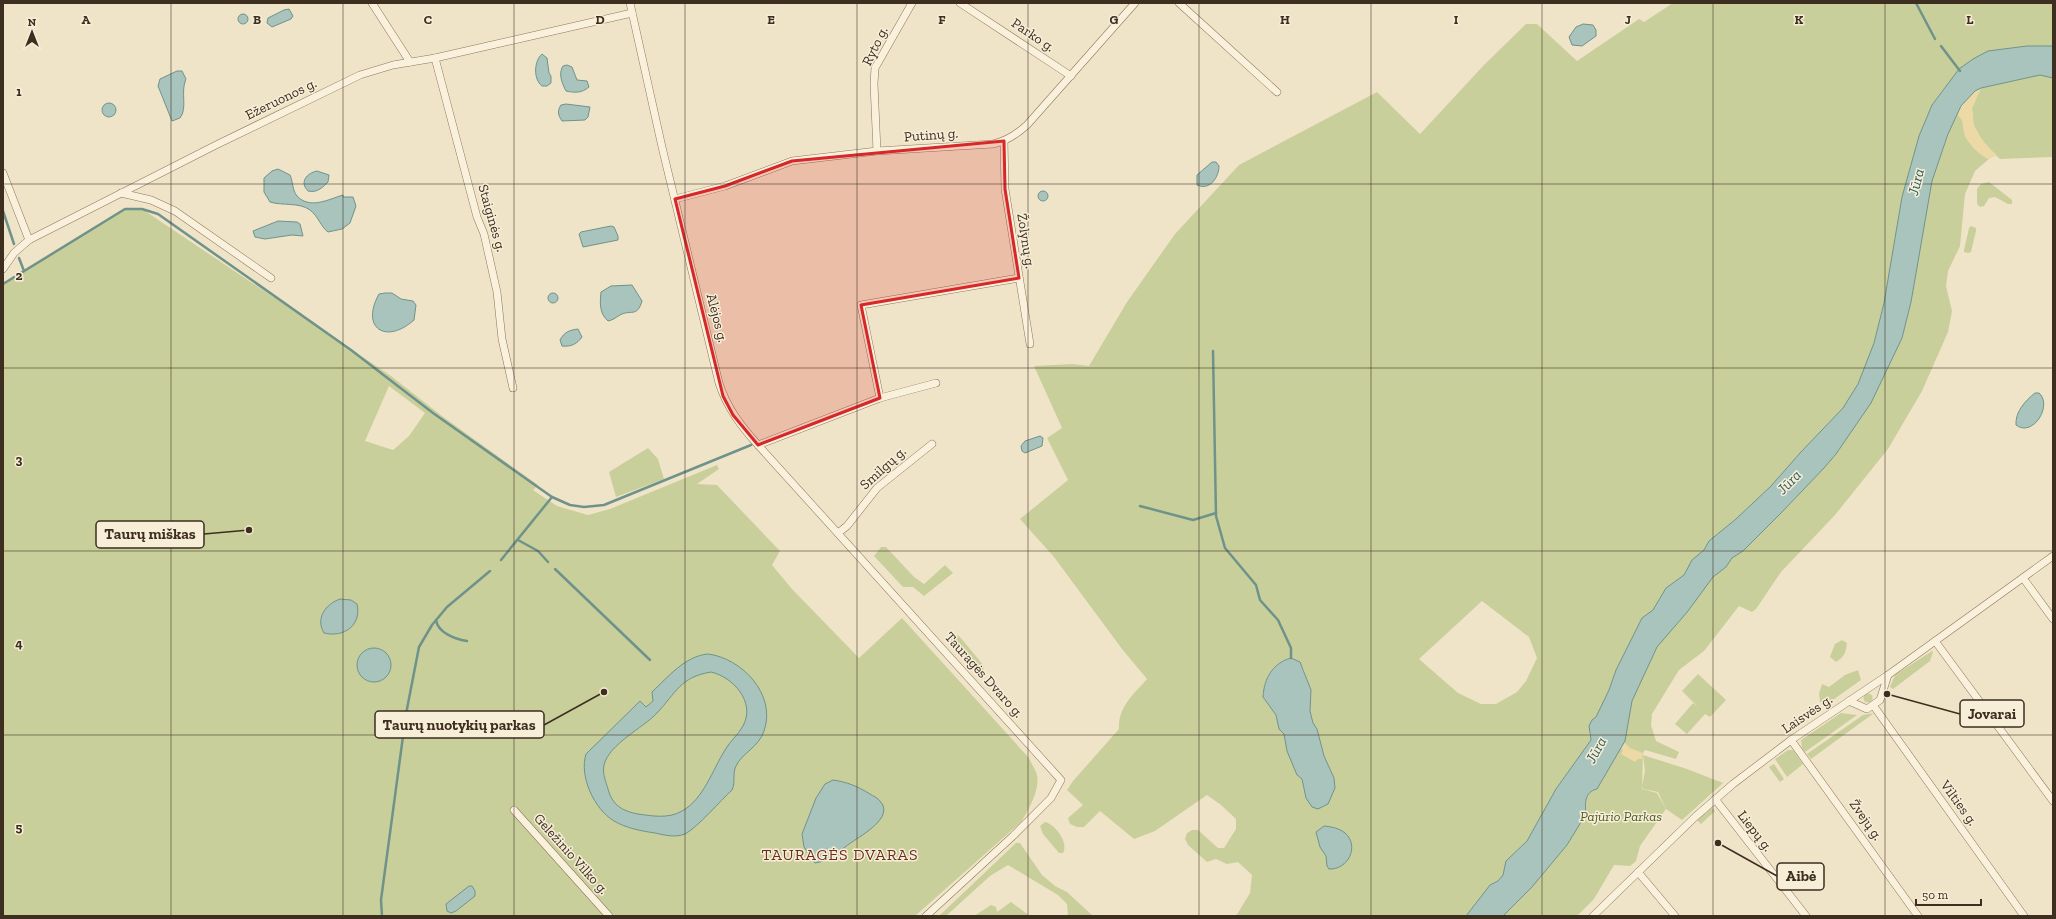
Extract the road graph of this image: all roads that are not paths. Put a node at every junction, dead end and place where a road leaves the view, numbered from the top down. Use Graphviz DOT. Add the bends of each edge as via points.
graph roads {
  1 [pos="372,3"];
  2 [pos="630,3"];
  3 [pos="912,3"];
  4 [pos="960,3"];
  5 [pos="1135,3"];
  6 [pos="1179,3"];
  7 [pos="632,13"];
  8 [pos="435,58"];
  9 [pos="410,62"];
  10 [pos="1071,76"];
  11 [pos="1277,92"];
  12 [pos="1004,141"];
  13 [pos="877,152"];
  14 [pos="3,172"];
  15 [pos="121,192"];
  16 [pos="675,199"];
  17 [pos="29,240"];
  18 [pos="3,269"];
  19 [pos="271,278"];
  20 [pos="1019,278"];
  21 [pos="1030,344"];
  22 [pos="936,383"];
  23 [pos="513,388"];
  24 [pos="880,398"];
  25 [pos="932,444"];
  26 [pos="758,445"];
  27 [pos="838,533"];
  28 [pos="2053,556"];
  29 [pos="2023,578"];
  30 [pos="2053,619"];
  31 [pos="1935,641"];
  32 [pos="1888,675"];
  33 [pos="1849,701"];
  34 [pos="1873,705"];
  35 [pos="1791,740"];
  36 [pos="1715,799"];
  37 [pos="2053,801"];
  38 [pos="514,810"];
  39 [pos="1638,872"];
  40 [pos="609,916"];
  41 [pos="926,916"];
  42 [pos="1593,916"];
  43 [pos="1675,916"];
  44 [pos="1806,916"];
  45 [pos="1918,916"];
  46 [pos="2024,916"];
  1 -- 9 [label="street"];
  2 -- 7 [label="street, Alėjos g."];
  3 -- 13 [label="street, Ryto g." via="875,68"];
  4 -- 10 [label="street, Parko g."];
  5 -- 10 [label="street, Putinų g."];
  6 -- 11 [label="street"];
  7 -- 8 [label="street, Ežeruonos g."];
  7 -- 16 [label="street, Alėjos g."];
  8 -- 9 [label="street, Ežeruonos g."];
  8 -- 23 [label="street, Staiginės g." via="477,217 484,234 497,292 502,339"];
  9 -- 15 [label="street, Ežeruonos g." via="360,75"];
  10 -- 12 [label="street, Putinų g." via="1027,125"];
  12 -- 13 [label="street, Putinų g." via="993,144"];
  12 -- 20 [label="street, Žolynų g." via="1005,189"];
  13 -- 16 [label="street, Putinų g." via="792,161 725,186"];
  14 -- 17 [label="street"];
  15 -- 17 [label="street, Ežeruonos g."];
  15 -- 19 [label="street" via="175,210"];
  16 -- 26 [label="street, Alėjos g." via="723,396 733,416"];
  17 -- 18 [label="street, Ežeruonos g." via="14,253"];
  20 -- 21 [label="street, Žolynų g."];
  20 -- 24 [label="street" via="861,305"];
  22 -- 24 [label="street"];
  24 -- 26 [label="street"];
  25 -- 27 [label="street, Smilgų g." via="877,488 847,526"];
  26 -- 27 [label="street, Tauragės Dvaro g."];
  27 -- 41 [label="street, Tauragės Dvaro g." via="1061,780 1046,804"];
  28 -- 29 [label="street, Laisvės g."];
  29 -- 30 [label="street"];
  29 -- 31 [label="street, Laisvės g."];
  31 -- 32 [label="street, Laisvės g."];
  31 -- 37 [label="street"];
  32 -- 33 [label="street, Laisvės g."];
  32 -- 34 [label="street" via="1880,700"];
  33 -- 34 [label="street" via="1867,709"];
  33 -- 35 [label="street, Laisvės g."];
  34 -- 46 [label="street, Vilties g."];
  35 -- 36 [label="street, Laisvės g."];
  35 -- 45 [label="street, Žvejų g."];
  36 -- 39 [label="street, Laisvės g."];
  36 -- 44 [label="street, Liepų g."];
  38 -- 40 [label="street, Geležinio Vilko g."];
  39 -- 42 [label="street, Laisvės g."];
  39 -- 43 [label="street"];
}
